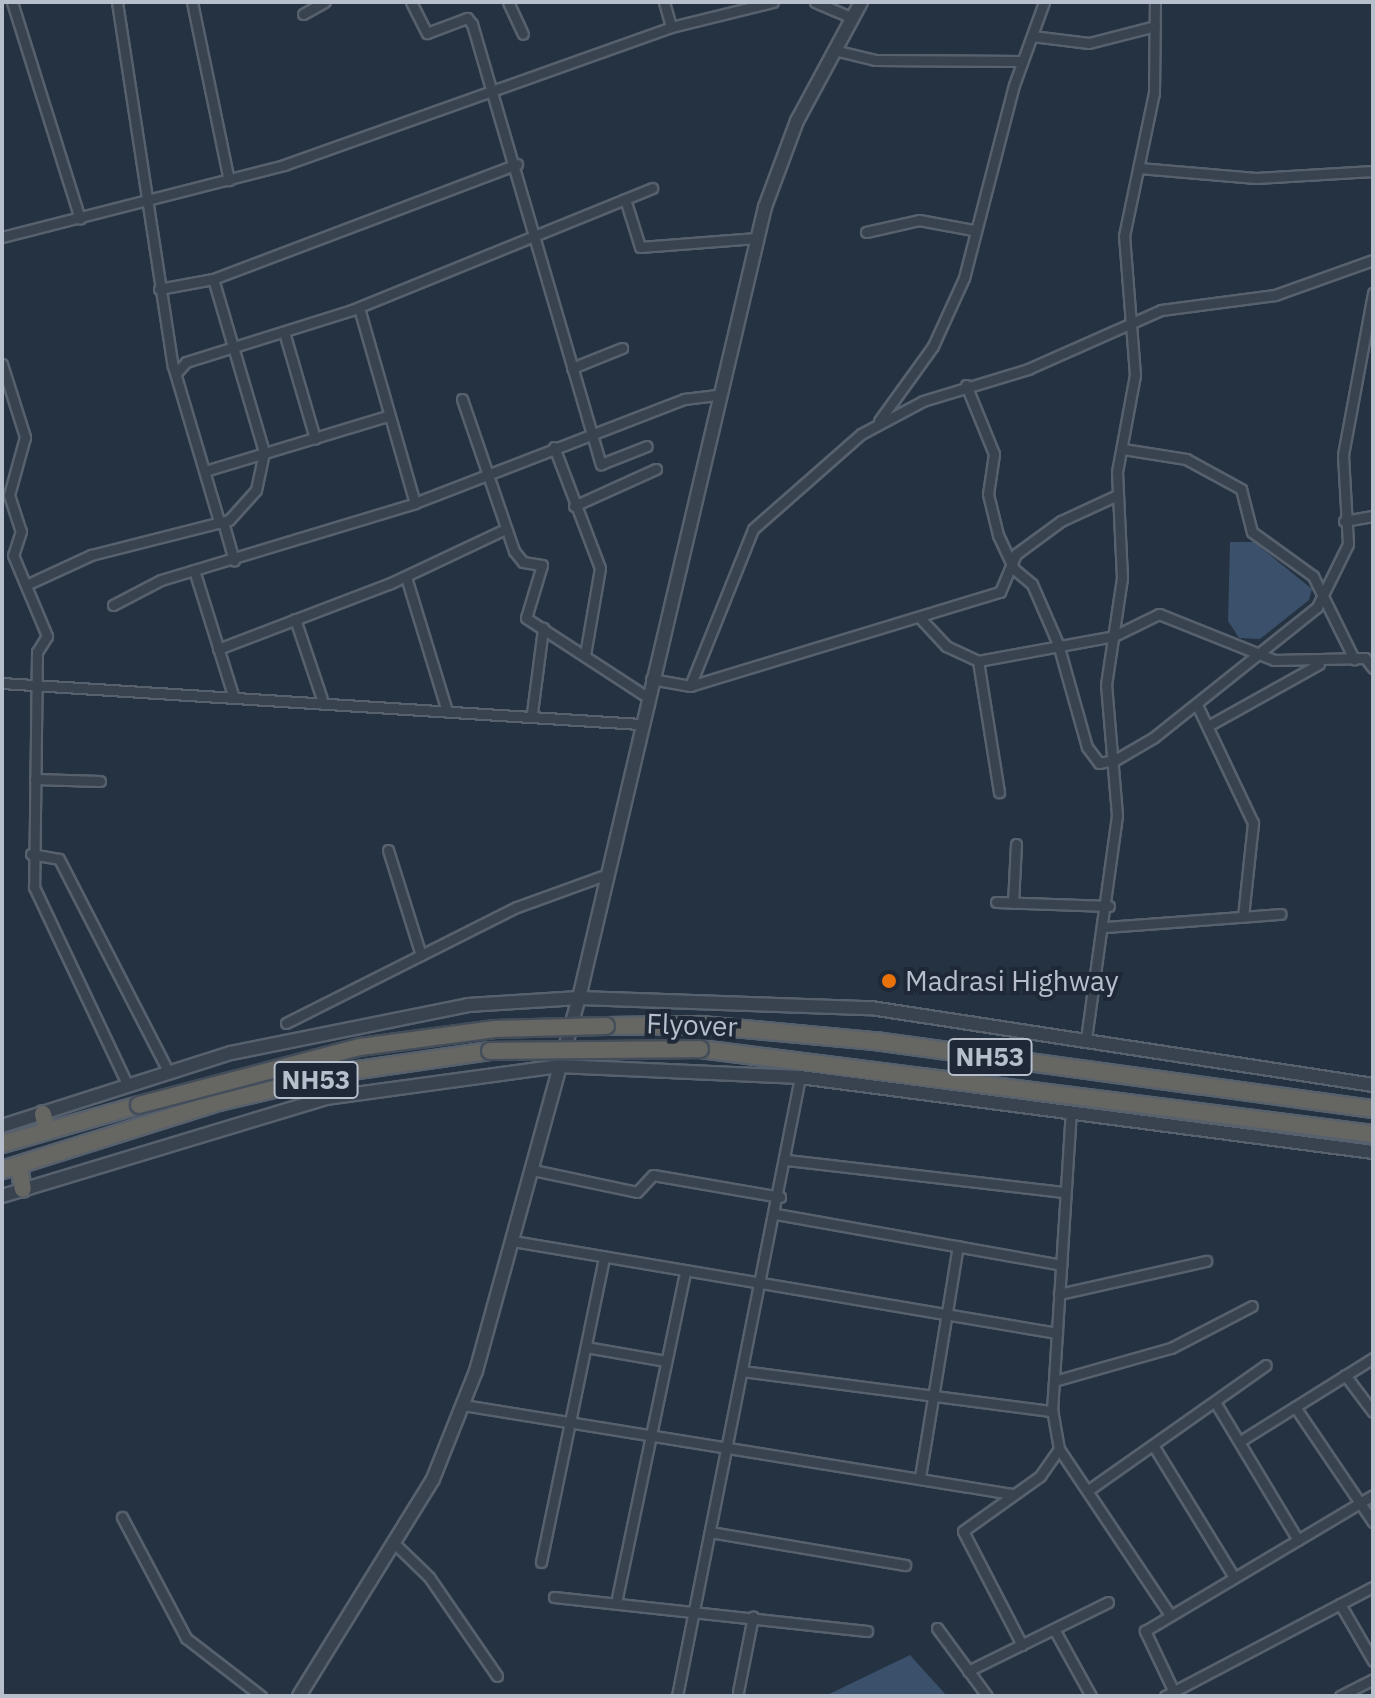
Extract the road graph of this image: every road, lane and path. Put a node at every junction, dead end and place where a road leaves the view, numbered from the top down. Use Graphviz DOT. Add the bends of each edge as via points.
graph roads {
  1 [pos="10,2"];
  2 [pos="117,2"];
  3 [pos="192,2"];
  4 [pos="325,2"];
  5 [pos="411,2"];
  6 [pos="508,2"];
  7 [pos="664,2"];
  8 [pos="773,2"];
  9 [pos="815,2"];
  10 [pos="861,2"];
  11 [pos="1044,2"];
  12 [pos="1155,2"];
  13 [pos="2,4"];
  14 [pos="303,14"];
  15 [pos="851,17"];
  16 [pos="1155,26"];
  17 [pos="671,27"];
  18 [pos="523,34"];
  19 [pos="1032,36"];
  20 [pos="834,50"];
  21 [pos="1022,61"];
  22 [pos="494,89"];
  23 [pos="517,164"];
  24 [pos="1139,168"];
  25 [pos="1373,171"];
  26 [pos="229,180"];
  27 [pos="652,188"];
  28 [pos="151,199"];
  29 [pos="625,199"];
  30 [pos="80,219"];
  31 [pos="973,230"];
  32 [pos="866,232"];
  33 [pos="536,236"];
  34 [pos="2,237"];
  35 [pos="757,238"];
  36 [pos="1373,260"];
  37 [pos="213,279"];
  38 [pos="159,289"];
  39 [pos="1373,293"];
  40 [pos="359,308"];
  41 [pos="1132,325"];
  42 [pos="284,332"];
  43 [pos="622,348"];
  44 [pos="232,349"];
  45 [pos="2,364"];
  46 [pos="572,368"];
  47 [pos="178,371"];
  48 [pos="966,385"];
  49 [pos="719,395"];
  50 [pos="462,399"];
  51 [pos="387,416"];
  52 [pos="874,426"];
  53 [pos="593,433"];
  54 [pos="315,439"];
  55 [pos="647,446"];
  56 [pos="554,447"];
  57 [pos="1123,449"];
  58 [pos="264,452"];
  59 [pos="491,468"];
  60 [pos="656,469"];
  61 [pos="205,471"];
  62 [pos="1115,496"];
  63 [pos="415,503"];
  64 [pos="574,506"];
  65 [pos="1373,516"];
  66 [pos="1344,521"];
  67 [pos="221,522"];
  68 [pos="505,529"];
  69 [pos="234,560"];
  70 [pos="1014,569"];
  71 [pos="194,570"];
  72 [pos="406,577"];
  73 [pos="26,585"];
  74 [pos="1323,593"];
  75 [pos="113,605"];
  76 [pos="295,619"];
  77 [pos="921,619"];
  78 [pos="543,628"];
  79 [pos="1114,636"];
  80 [pos="1058,644"];
  81 [pos="218,649"];
  82 [pos="1264,652"];
  83 [pos="585,655"];
  84 [pos="1354,659"];
  85 [pos="978,661"];
  86 [pos="1319,664"];
  87 [pos="1373,668"];
  88 [pos="651,679"];
  89 [pos="2,683"];
  90 [pos="39,683"];
  91 [pos="690,686"];
  92 [pos="233,695"];
  93 [pos="647,697"];
  94 [pos="322,699"];
  95 [pos="1197,705"];
  96 [pos="446,708"];
  97 [pos="532,713"];
  98 [pos="640,724"];
  99 [pos="1208,726"];
  100 [pos="1115,760"];
  101 [pos="35,779"];
  102 [pos="100,781"];
  103 [pos="999,792"];
  104 [pos="1016,844"];
  105 [pos="388,850"];
  106 [pos="31,854"];
  107 [pos="602,876"];
  108 [pos="996,902"];
  109 [pos="1013,903"];
  110 [pos="1109,906"];
  111 [pos="1281,914"];
  112 [pos="1243,916"];
  113 [pos="1107,927"];
  114 [pos="421,955"];
  115 [pos="579,998"];
  116 [pos="286,1023"];
  117 [pos="1086,1039"];
  118 [pos="559,1066"];
  119 [pos="167,1069"];
  120 [pos="800,1077"];
  121 [pos="127,1084"];
  122 [pos="1373,1085"];
  123 [pos="1373,1109"];
  124 [pos="1071,1113"];
  125 [pos="45,1122"];
  126 [pos="2,1126"];
  127 [pos="1373,1134"];
  128 [pos="2,1144"];
  129 [pos="1373,1152"];
  130 [pos="787,1160"];
  131 [pos="19,1165"];
  132 [pos="2,1170"];
  133 [pos="533,1170"];
  134 [pos="23,1189"];
  135 [pos="1065,1192"];
  136 [pos="2,1196"];
  137 [pos="780,1197"];
  138 [pos="776,1214"];
  139 [pos="513,1241"];
  140 [pos="958,1246"];
  141 [pos="604,1258"];
  142 [pos="1206,1261"];
  143 [pos="1061,1265"];
  144 [pos="685,1272"];
  145 [pos="760,1287"];
  146 [pos="1059,1294"];
  147 [pos="1252,1306"];
  148 [pos="947,1313"];
  149 [pos="1057,1333"];
  150 [pos="586,1347"];
  151 [pos="1373,1358"];
  152 [pos="666,1361"];
  153 [pos="1266,1365"];
  154 [pos="742,1371"];
  155 [pos="1345,1375"];
  156 [pos="1054,1381"];
  157 [pos="933,1395"];
  158 [pos="1215,1402"];
  159 [pos="463,1405"];
  160 [pos="1295,1407"];
  161 [pos="1052,1411"];
  162 [pos="1373,1412"];
  163 [pos="571,1424"];
  164 [pos="651,1437"];
  165 [pos="1242,1440"];
  166 [pos="1153,1445"];
  167 [pos="1059,1449"];
  168 [pos="726,1450"];
  169 [pos="920,1477"];
  170 [pos="1090,1489"];
  171 [pos="1012,1494"];
  172 [pos="1373,1495"];
  173 [pos="1361,1503"];
  174 [pos="122,1517"];
  175 [pos="1373,1522"];
  176 [pos="710,1532"];
  177 [pos="1298,1540"];
  178 [pos="396,1545"];
  179 [pos="541,1562"];
  180 [pos="905,1565"];
  181 [pos="1234,1577"];
  182 [pos="1373,1587"];
  183 [pos="554,1597"];
  184 [pos="617,1598"];
  185 [pos="1108,1602"];
  186 [pos="1340,1604"];
  187 [pos="695,1608"];
  188 [pos="1170,1615"];
  189 [pos="753,1616"];
  190 [pos="937,1628"];
  191 [pos="1054,1629"];
  192 [pos="867,1631"];
  193 [pos="1022,1645"];
  194 [pos="1373,1661"];
  195 [pos="968,1671"];
  196 [pos="497,1676"];
  197 [pos="1373,1679"];
  198 [pos="738,1692"];
  199 [pos="1169,1694"];
  200 [pos="261,1696"];
  201 [pos="299,1696"];
  202 [pos="677,1696"];
  203 [pos="987,1696"];
  204 [pos="1091,1696"];
  205 [pos="1340,1696"];
  1 -- 13 [label="street"];
  1 -- 30 [label="street"];
  2 -- 28 [label="street"];
  3 -- 26 [label="street"];
  4 -- 14 [label="street"];
  5 -- 22 [label="street" via="427,33 467,18"];
  6 -- 18 [label="street"];
  7 -- 17 [label="street"];
  8 -- 17 [label="street"];
  9 -- 15 [label="street"];
  10 -- 15 [label="street"];
  11 -- 19 [label="street"];
  12 -- 16 [label="street"];
  15 -- 20 [label="street"];
  16 -- 19 [label="street" via="1089,43"];
  16 -- 24 [label="street" via="1154,93"];
  17 -- 22 [label="street"];
  19 -- 21 [label="street"];
  20 -- 21 [label="street" via="875,60"];
  20 -- 35 [label="street" via="797,121"];
  21 -- 31 [label="street"];
  22 -- 23 [label="street"];
  22 -- 26 [label="street"];
  23 -- 33 [label="street"];
  23 -- 37 [label="street"];
  24 -- 25 [label="street" via="1256,178"];
  24 -- 41 [label="street" via="1124,236"];
  26 -- 28 [label="street"];
  27 -- 29 [label="street"];
  28 -- 30 [label="street"];
  28 -- 38 [label="street"];
  29 -- 33 [label="street"];
  29 -- 35 [label="street" via="640,247"];
  30 -- 34 [label="street"];
  31 -- 32 [label="street" via="919,220"];
  31 -- 52 [label="street" via="964,278 933,346"];
  33 -- 40 [label="street"];
  33 -- 46 [label="street"];
  35 -- 49 [label="street"];
  36 -- 41 [label="street" via="1292,291 1196,300"];
  37 -- 38 [label="street"];
  37 -- 44 [label="street"];
  38 -- 47 [label="street"];
  39 -- 66 [label="street" via="1343,455"];
  40 -- 42 [label="street"];
  40 -- 51 [label="street"];
  41 -- 48 [label="street" via="1104,330 1028,369"];
  41 -- 57 [label="street" via="1135,375"];
  42 -- 44 [label="street"];
  42 -- 54 [label="street"];
  43 -- 46 [label="street"];
  44 -- 47 [label="street" via="186,362"];
  44 -- 58 [label="street"];
  45 -- 73 [label="street" via="25,437 9,495 21,531 13,555"];
  46 -- 53 [label="street"];
  47 -- 61 [label="street" via="187,426"];
  48 -- 52 [label="street"];
  48 -- 70 [label="street" via="994,454 990,509"];
  49 -- 53 [label="street" via="684,399"];
  49 -- 88 [label="street"];
  50 -- 59 [label="street"];
  51 -- 54 [label="street"];
  51 -- 63 [label="street"];
  52 -- 91 [label="street" via="753,529"];
  53 -- 55 [label="street" via="601,464"];
  53 -- 56 [label="street"];
  54 -- 58 [label="street"];
  56 -- 59 [label="street"];
  56 -- 64 [label="street"];
  57 -- 62 [label="street"];
  57 -- 74 [label="street" via="1186,459 1241,489 1252,532 1304,566"];
  58 -- 61 [label="street"];
  58 -- 67 [label="street" via="256,490"];
  59 -- 63 [label="street"];
  59 -- 68 [label="street"];
  60 -- 64 [label="street"];
  61 -- 67 [label="street"];
  62 -- 70 [label="street" via="1046,530 1016,554"];
  62 -- 79 [label="street" via="1122,561"];
  63 -- 69 [label="street"];
  64 -- 83 [label="street" via="601,579"];
  65 -- 66 [label="street"];
  66 -- 74 [label="street" via="1348,544"];
  67 -- 69 [label="street"];
  67 -- 73 [label="street" via="91,555"];
  68 -- 72 [label="street"];
  68 -- 78 [label="street" via="523,562 542,565 526,618"];
  69 -- 71 [label="street"];
  70 -- 77 [label="street" via="1000,592"];
  70 -- 80 [label="street" via="1032,584"];
  71 -- 75 [label="street"];
  71 -- 81 [label="street"];
  72 -- 76 [label="street"];
  72 -- 96 [label="street"];
  73 -- 90 [label="street" via="47,636 37,652"];
  74 -- 82 [label="street"];
  74 -- 84 [label="street"];
  76 -- 81 [label="street"];
  76 -- 94 [label="street"];
  77 -- 85 [label="street" via="946,646"];
  77 -- 91 [label="street"];
  78 -- 83 [label="street"];
  78 -- 97 [label="street"];
  79 -- 80 [label="street"];
  79 -- 82 [label="street" via="1150,615 1170,615"];
  79 -- 100 [label="street" via="1106,685"];
  80 -- 85 [label="street"];
  80 -- 100 [label="street" via="1087,747 1099,763"];
  81 -- 92 [label="street"];
  82 -- 86 [label="street" via="1285,663"];
  82 -- 95 [label="street"];
  83 -- 93 [label="street"];
  84 -- 86 [label="street"];
  84 -- 87 [label="street" via="1365,658"];
  85 -- 103 [label="street"];
  86 -- 99 [label="street"];
  88 -- 91 [label="street"];
  88 -- 93 [label="street"];
  89 -- 90 [label="street"];
  90 -- 92 [label="street"];
  90 -- 101 [label="street"];
  92 -- 94 [label="street"];
  93 -- 98 [label="street"];
  94 -- 96 [label="street"];
  95 -- 99 [label="street"];
  95 -- 100 [label="street"];
  96 -- 97 [label="street"];
  97 -- 98 [label="street"];
  98 -- 107 [label="street"];
  99 -- 112 [label="street" via="1253,823"];
  100 -- 110 [label="street"];
  101 -- 102 [label="street"];
  101 -- 106 [label="street"];
  104 -- 109 [label="street"];
  105 -- 114 [label="street"];
  106 -- 119 [label="street" via="59,859"];
  106 -- 121 [label="street" via="40,905"];
  107 -- 114 [label="street" via="517,907"];
  107 -- 115 [label="street"];
  108 -- 109 [label="street"];
  109 -- 110 [label="street"];
  110 -- 113 [label="street"];
  111 -- 112 [label="street"];
  112 -- 113 [label="street"];
  113 -- 117 [label="street"];
  114 -- 116 [label="street"];
  115 -- 117 [label="street" via="871,1008"];
  115 -- 118 [label="street"];
  115 -- 119 [label="street" via="468,1005"];
  117 -- 122 [label="street"];
  118 -- 120 [label="street"];
  118 -- 133 [label="street"];
  118 -- 134 [label="street" via="326,1098"];
  119 -- 121 [label="street"];
  120 -- 124 [label="street"];
  120 -- 130 [label="street"];
  121 -- 125 [label="street"];
  123 -- 125 [label="highway, Flyover / NH53, bridge" via="701,1025 452,1034 333,1053 139,1105"];
  124 -- 129 [label="street"];
  124 -- 135 [label="street"];
  125 -- 126 [label="street"];
  125 -- 128 [label="highway, NH53"];
  127 -- 131 [label="highway, Flyover / NH53, bridge" via="700,1049 490,1051 351,1071"];
  130 -- 135 [label="street"];
  130 -- 137 [label="street"];
  131 -- 132 [label="highway, NH53"];
  131 -- 134 [label="highway"];
  133 -- 137 [label="street" via="637,1192 653,1175"];
  133 -- 139 [label="street"];
  134 -- 136 [label="street"];
  135 -- 143 [label="street"];
  137 -- 138 [label="street"];
  138 -- 140 [label="street"];
  138 -- 145 [label="street"];
  139 -- 141 [label="street"];
  139 -- 159 [label="street"];
  140 -- 143 [label="street"];
  140 -- 148 [label="street"];
  141 -- 144 [label="street"];
  141 -- 150 [label="street"];
  142 -- 146 [label="street"];
  143 -- 146 [label="street"];
  144 -- 145 [label="street"];
  144 -- 152 [label="street"];
  145 -- 148 [label="street"];
  145 -- 154 [label="street"];
  146 -- 149 [label="street"];
  147 -- 156 [label="street" via="1171,1348"];
  148 -- 149 [label="street"];
  148 -- 157 [label="street"];
  149 -- 156 [label="street"];
  150 -- 152 [label="street"];
  150 -- 163 [label="street"];
  151 -- 155 [label="street"];
  152 -- 164 [label="street"];
  153 -- 158 [label="street"];
  154 -- 157 [label="street"];
  154 -- 168 [label="street"];
  155 -- 160 [label="street"];
  155 -- 162 [label="street"];
  156 -- 161 [label="street"];
  157 -- 161 [label="street"];
  157 -- 169 [label="street"];
  158 -- 165 [label="street"];
  158 -- 166 [label="street"];
  159 -- 163 [label="street"];
  159 -- 178 [label="street"];
  160 -- 165 [label="street"];
  160 -- 173 [label="street"];
  161 -- 167 [label="street"];
  163 -- 164 [label="street"];
  163 -- 179 [label="street"];
  164 -- 168 [label="street"];
  164 -- 184 [label="street"];
  165 -- 177 [label="street"];
  166 -- 170 [label="street"];
  166 -- 181 [label="street"];
  167 -- 170 [label="street"];
  167 -- 171 [label="street" via="1040,1476"];
  168 -- 169 [label="street"];
  168 -- 176 [label="street"];
  169 -- 171 [label="street"];
  170 -- 188 [label="street"];
  171 -- 193 [label="street" via="963,1531"];
  172 -- 173 [label="street"];
  173 -- 175 [label="street"];
  173 -- 177 [label="street"];
  174 -- 200 [label="street" via="186,1638"];
  176 -- 180 [label="street"];
  176 -- 187 [label="street"];
  177 -- 181 [label="street"];
  178 -- 196 [label="street" via="429,1577"];
  178 -- 201 [label="street"];
  181 -- 188 [label="street"];
  182 -- 186 [label="street"];
  183 -- 184 [label="street"];
  184 -- 187 [label="street"];
  185 -- 191 [label="street"];
  186 -- 194 [label="street"];
  186 -- 199 [label="street"];
  187 -- 189 [label="street"];
  187 -- 202 [label="street"];
  188 -- 199 [label="street" via="1145,1631"];
  189 -- 192 [label="street"];
  189 -- 198 [label="street"];
  190 -- 195 [label="street"];
  191 -- 193 [label="street"];
  191 -- 204 [label="street"];
  193 -- 195 [label="street"];
  195 -- 203 [label="street"];
  197 -- 205 [label="street"];
}
